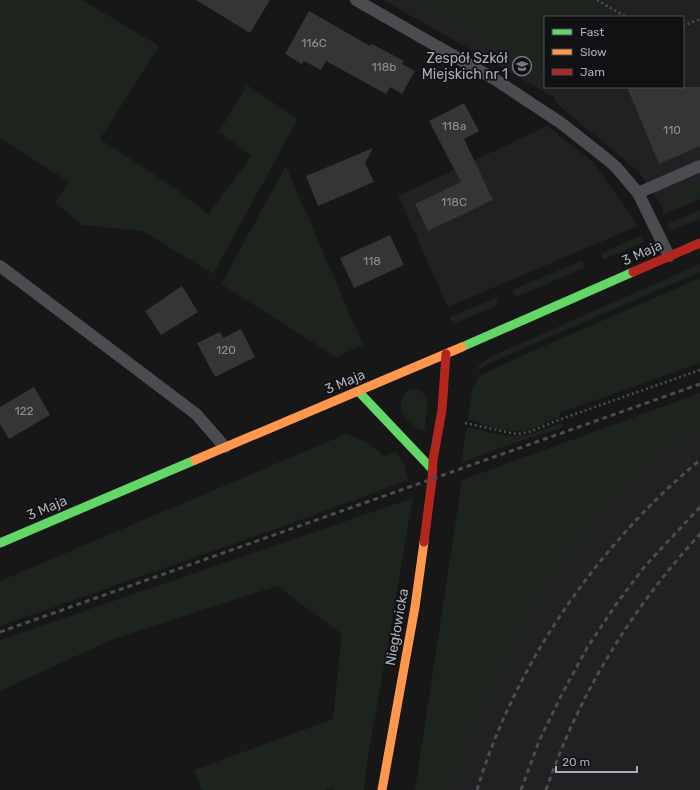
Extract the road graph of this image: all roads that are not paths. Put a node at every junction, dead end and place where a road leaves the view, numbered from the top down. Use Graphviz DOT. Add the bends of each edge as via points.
graph roads {
  1 [pos="356,0"];
  2 [pos="700,166"];
  3 [pos="638,192"];
  4 [pos="700,243"];
  5 [pos="669,256"];
  6 [pos="0,266"];
  7 [pos="446,354"];
  8 [pos="358,392"];
  9 [pos="225,447"];
  10 [pos="431,468"];
  11 [pos="0,543"];
  12 [pos="382,790"];
  1 -- 3 [label="lane" via="453,54 528,100 608,160"];
  2 -- 3 [label="lane"];
  3 -- 5 [label="lane"];
  4 -- 5 [label="main road, 3 Maja"];
  5 -- 7 [label="main road, 3 Maja"];
  6 -- 9 [label="lane" via="196,414"];
  7 -- 8 [label="main road, 3 Maja"];
  7 -- 10 [label="main road, Niegłowicka" via="440,429"];
  8 -- 9 [label="main road, 3 Maja"];
  8 -- 10 [label="main road"];
  9 -- 11 [label="main road, 3 Maja"];
  10 -- 12 [label="main road, Niegłowicka" via="432,480 415,607"];
}
